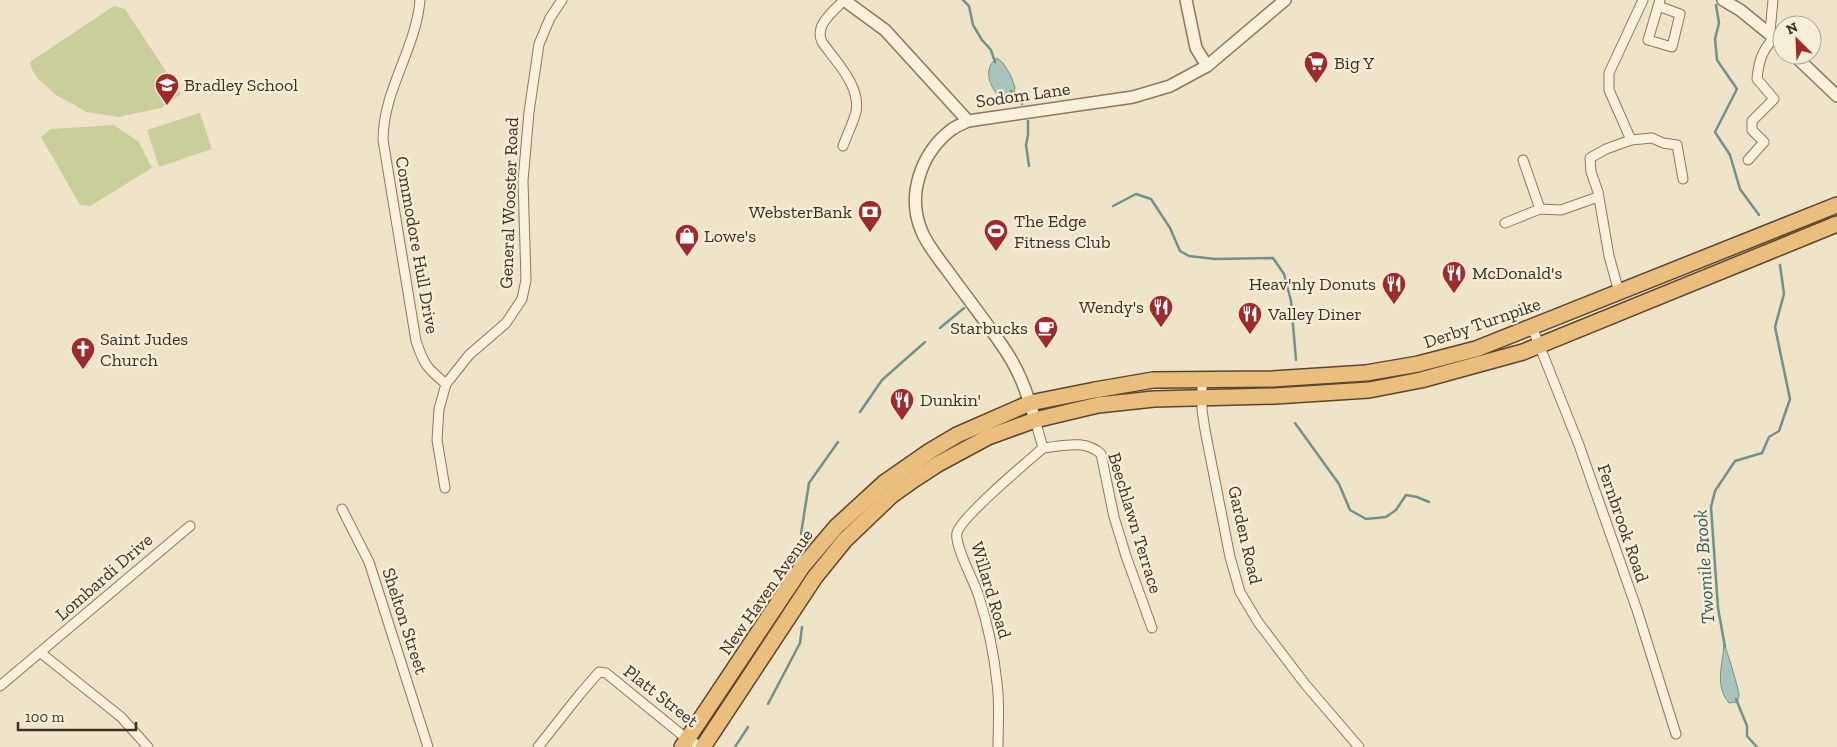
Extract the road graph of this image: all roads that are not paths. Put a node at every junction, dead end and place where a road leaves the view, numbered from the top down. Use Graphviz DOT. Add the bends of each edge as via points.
graph roads {
  1 [pos="420,0"];
  2 [pos="562,0"];
  3 [pos="844,0"];
  4 [pos="1186,0"];
  5 [pos="1286,0"];
  6 [pos="1644,0"];
  7 [pos="1723,0"];
  8 [pos="1773,0"];
  9 [pos="1659,3"];
  10 [pos="1774,15"];
  11 [pos="1772,36"];
  12 [pos="1772,41"];
  13 [pos="1804,65"];
  14 [pos="1207,66"];
  15 [pos="1837,96"];
  16 [pos="968,121"];
  17 [pos="1630,140"];
  18 [pos="843,146"];
  19 [pos="1523,160"];
  20 [pos="1748,160"];
  21 [pos="1683,179"];
  22 [pos="1598,196"];
  23 [pos="1837,205"];
  24 [pos="1540,209"];
  25 [pos="1505,223"];
  26 [pos="1837,224"];
  27 [pos="1619,292"];
  28 [pos="1532,327"];
  29 [pos="1510,335"];
  30 [pos="1539,346"];
  31 [pos="1517,354"];
  32 [pos="1196,380"];
  33 [pos="446,384"];
  34 [pos="1196,399"];
  35 [pos="1030,403"];
  36 [pos="1035,420"];
  37 [pos="1043,448"];
  38 [pos="445,488"];
  39 [pos="342,509"];
  40 [pos="190,526"];
  41 [pos="1152,628"];
  42 [pos="41,653"];
  43 [pos="0,686"];
  44 [pos="1676,734"];
  45 [pos="685,743"];
  46 [pos="148,747"];
  47 [pos="428,747"];
  48 [pos="538,747"];
  49 [pos="703,747"];
  50 [pos="998,747"];
  51 [pos="1359,747"];
  1 -- 33 [label="street, Commodore Hull Drive" via="417,24 388,104 384,140 416,341 423,361"];
  2 -- 33 [label="street, General Wooster Road" via="539,44 530,102 523,181 526,280 522,299 506,323 469,355"];
  3 -- 16 [label="street" via="885,30"];
  3 -- 18 [label="street" via="822,24 819,34 852,85 856,97 855,114"];
  4 -- 14 [label="street" via="1196,48"];
  5 -- 14 [label="street, Sodom Lane"];
  6 -- 17 [label="street" via="1609,73 1609,90"];
  7 -- 11 [label="street"];
  8 -- 10 [label="street"];
  9 -- 9 [label="street" via="1648,40 1672,47 1680,14"];
  12 -- 20 [label="street" via="1762,52 1757,78 1774,99 1752,121 1752,130 1764,142"];
  13 -- 15 [label="street"];
  14 -- 16 [label="street, Sodom Lane" via="1170,86 1133,97"];
  16 -- 35 [label="street, Sodom Lane" via="951,130 924,164 918,178 917,216 930,247 1019,372"];
  17 -- 21 [label="street" via="1652,138 1677,145"];
  17 -- 22 [label="street" via="1590,158 1590,172"];
  19 -- 24 [label="street"];
  22 -- 24 [label="street" via="1561,210"];
  22 -- 27 [label="street"];
  23 -- 27 [label="highway, Derby Turnpike"];
  24 -- 25 [label="street"];
  26 -- 30 [label="highway, Derby Turnpike"];
  27 -- 28 [label="highway, Derby Turnpike"];
  28 -- 29 [label="highway, Derby Turnpike"];
  28 -- 30 [label="street, Fernbrook Road"];
  29 -- 31 [label="highway"];
  29 -- 32 [label="highway, Derby Turnpike" via="1476,349 1418,364 1366,372 1272,379"];
  30 -- 31 [label="highway, Derby Turnpike"];
  30 -- 44 [label="street, Fernbrook Road" via="1637,610"];
  31 -- 34 [label="highway, Derby Turnpike" via="1421,380 1369,390"];
  32 -- 34 [label="highway"];
  32 -- 35 [label="highway, Derby Turnpike" via="1153,380"];
  33 -- 38 [label="street" via="439,409 437,440"];
  34 -- 36 [label="highway, Derby Turnpike" via="1154,399 1098,405"];
  34 -- 51 [label="street, Garden Road" via="1240,592 1258,622 1305,684"];
  35 -- 36 [label="street, Sodom Lane"];
  35 -- 45 [label="highway, New Haven Avenue" via="930,451 884,483 836,527 802,567"];
  36 -- 37 [label="street"];
  36 -- 49 [label="highway, New Haven Avenue" via="988,437 938,464 891,496 863,522 816,577"];
  37 -- 41 [label="street, Beechlawn Terrace" via="1084,444 1101,454 1114,517"];
  37 -- 50 [label="street, Willard Road" via="964,521 957,534 978,594 993,655 998,684"];
  39 -- 47 [label="street, Shelton Street" via="369,562"];
  40 -- 42 [label="street, Lombardi Drive"];
  42 -- 43 [label="street, Lombardi Drive"];
  42 -- 46 [label="street" via="121,717"];
  45 -- 48 [label="street, Platt Street" via="606,673 599,672"];
  45 -- 49 [label="street, Platt Street"];
}
